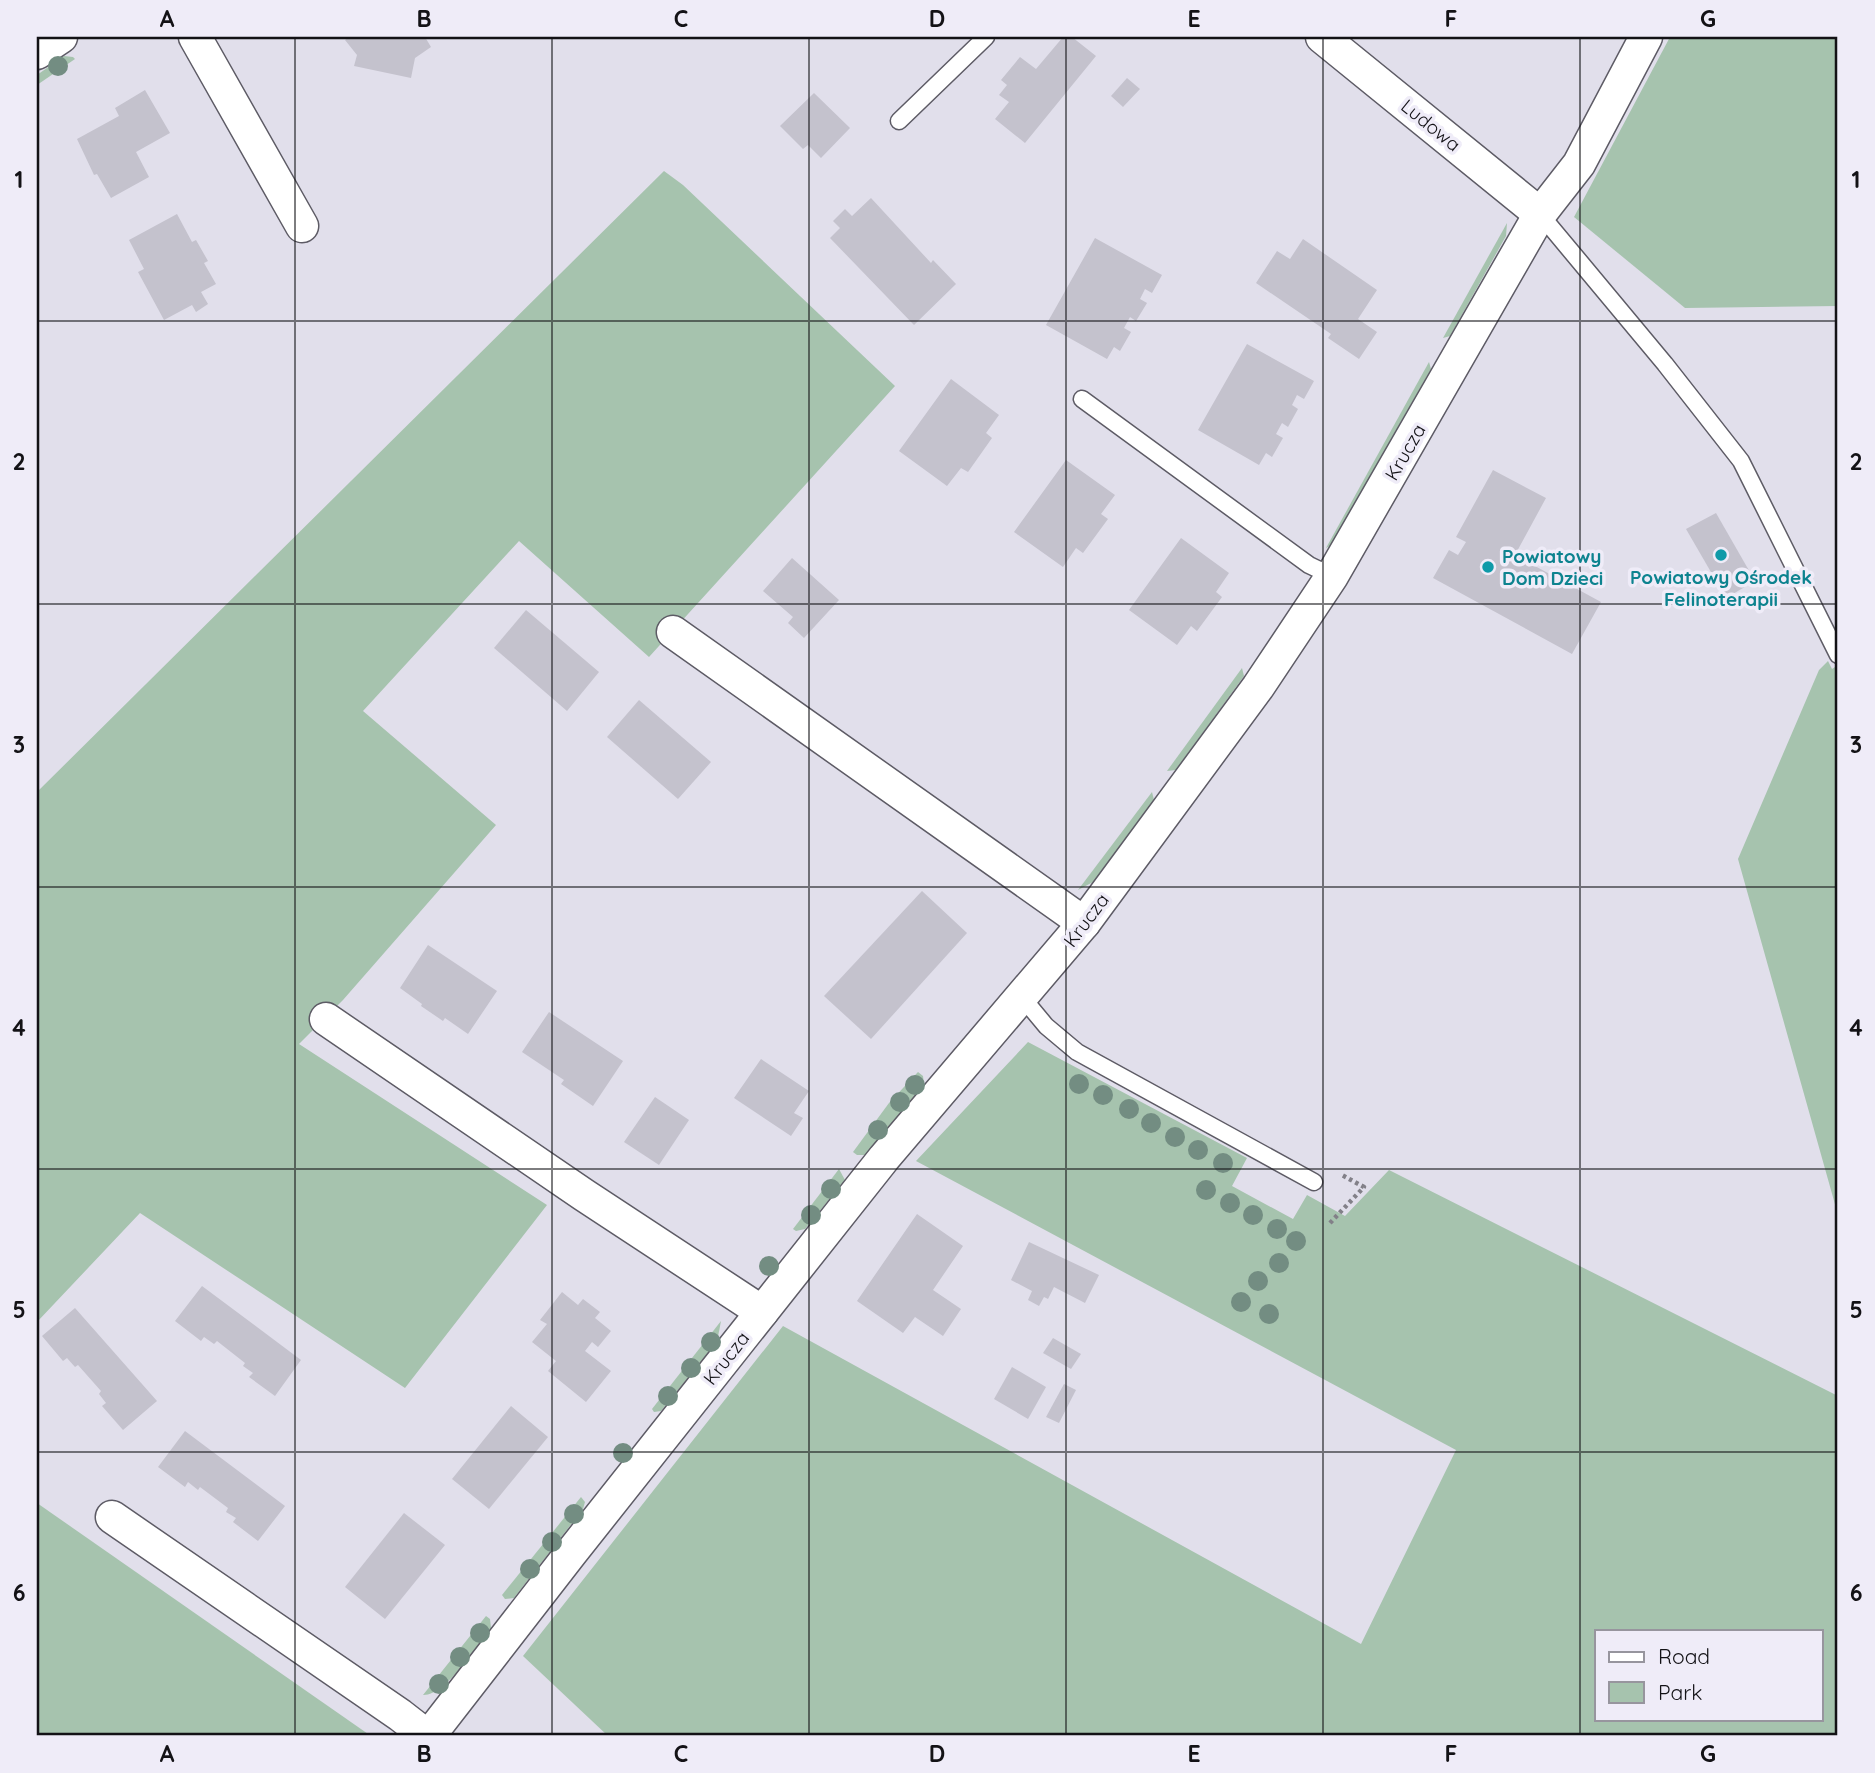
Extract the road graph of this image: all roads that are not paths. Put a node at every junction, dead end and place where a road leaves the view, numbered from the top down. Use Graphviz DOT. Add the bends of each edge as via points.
graph roads {
  1 [pos="61,37"];
  2 [pos="195,37"];
  3 [pos="986,37"];
  4 [pos="1322,37"];
  5 [pos="1646,37"];
  6 [pos="37,53"];
  7 [pos="899,121"];
  8 [pos="1540,214"];
  9 [pos="302,226"];
  10 [pos="1082,399"];
  11 [pos="1332,576"];
  12 [pos="673,632"];
  13 [pos="1838,655"];
  14 [pos="1084,923"];
  15 [pos="1022,997"];
  16 [pos="326,1019"];
  17 [pos="1314,1182"];
  18 [pos="762,1312"];
  19 [pos="112,1517"];
  20 [pos="428,1736"];
  1 -- 6 [label="street"];
  2 -- 9 [label="street"];
  3 -- 7 [label="lane"];
  4 -- 8 [label="street, Ludowa"];
  5 -- 8 [label="street, Krucza" via="1579,164"];
  8 -- 11 [label="street, Krucza"];
  8 -- 13 [label="lane" via="1741,461"];
  10 -- 11 [label="lane" via="1309,565"];
  11 -- 14 [label="street, Krucza" via="1258,687"];
  12 -- 14 [label="street"];
  14 -- 15 [label="street, Krucza"];
  15 -- 17 [label="lane" via="1046,1026 1077,1052"];
  15 -- 18 [label="street, Krucza" via="884,1158"];
  16 -- 18 [label="street"];
  18 -- 20 [label="street, Krucza"];
  19 -- 20 [label="street"];
}
